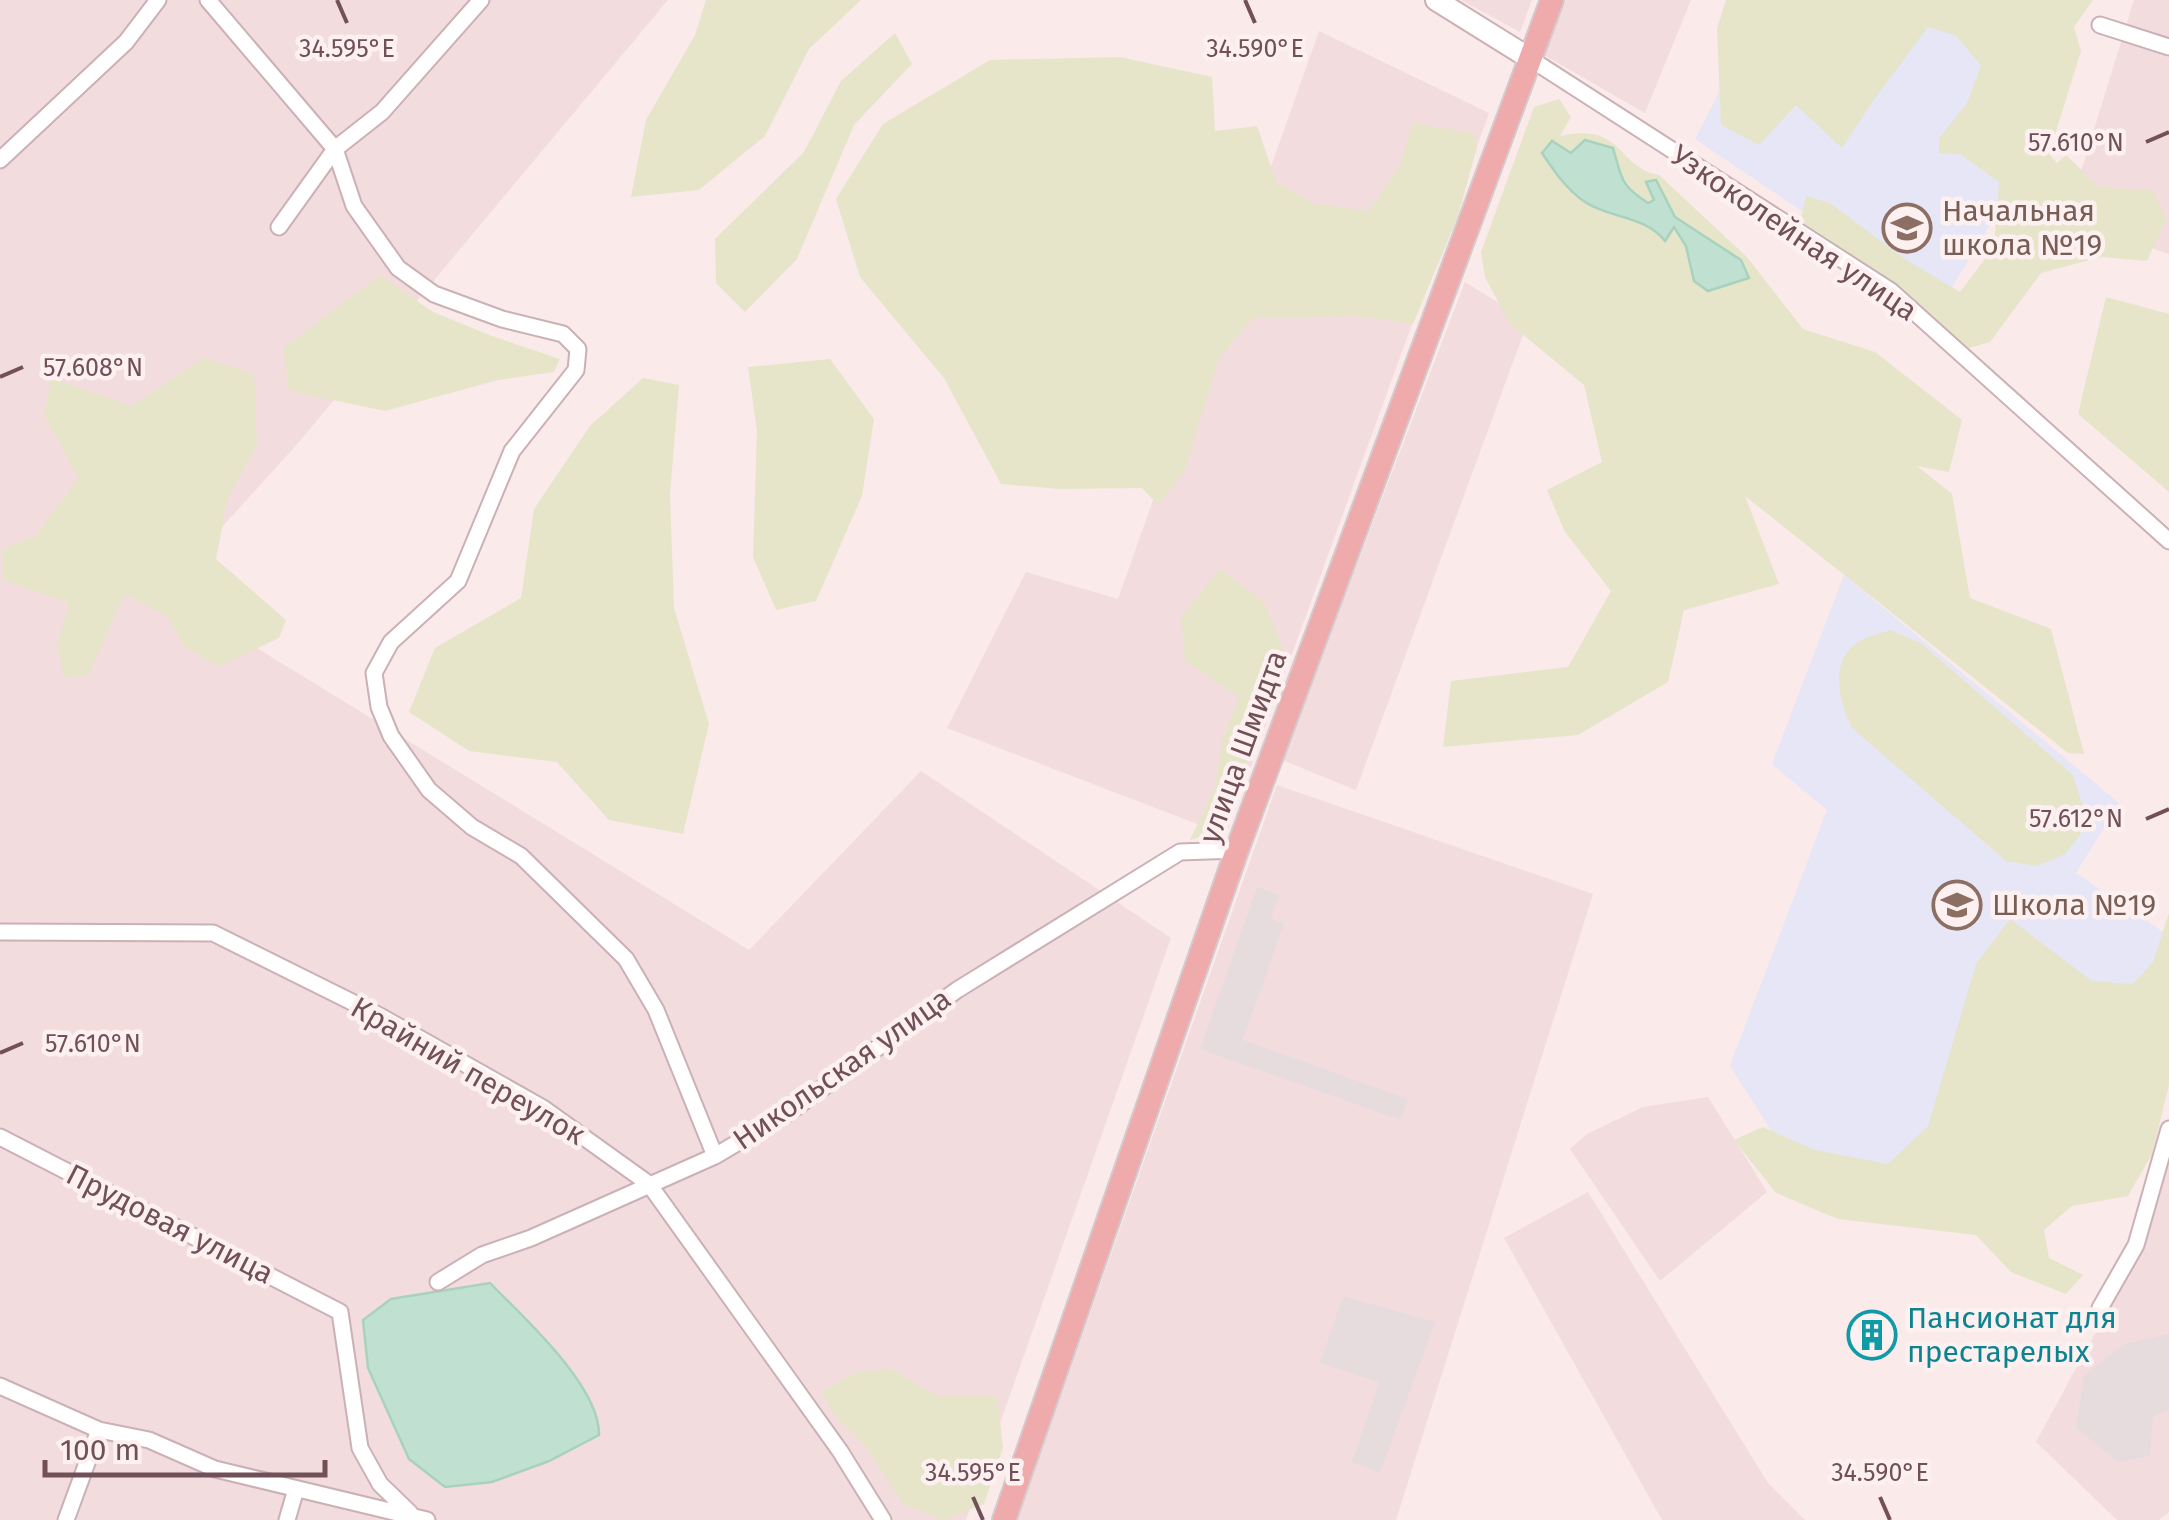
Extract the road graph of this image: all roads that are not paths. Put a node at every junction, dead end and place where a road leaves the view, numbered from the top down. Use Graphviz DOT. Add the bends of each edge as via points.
graph roads {
  1 [pos="158,0"];
  2 [pos="208,0"];
  3 [pos="481,0"];
  4 [pos="1436,0"];
  5 [pos="1552,0"];
  6 [pos="2100,25"];
  7 [pos="2169,47"];
  8 [pos="1529,58"];
  9 [pos="335,149"];
  10 [pos="0,160"];
  11 [pos="279,227"];
  12 [pos="2169,541"];
  13 [pos="1237,850"];
  14 [pos="0,932"];
  15 [pos="2169,1130"];
  16 [pos="0,1137"];
  17 [pos="715,1156"];
  18 [pos="649,1184"];
  19 [pos="438,1282"];
  20 [pos="2100,1308"];
  21 [pos="0,1386"];
  22 [pos="99,1430"];
  23 [pos="296,1489"];
  24 [pos="410,1513"];
  25 [pos="66,1520"];
  26 [pos="287,1520"];
  27 [pos="427,1520"];
  28 [pos="883,1520"];
  29 [pos="1004,1520"];
  1 -- 10 [label="street" via="126,42"];
  2 -- 9 [label="street"];
  3 -- 9 [label="street" via="382,112"];
  4 -- 8 [label="street, Узкоколейная улица"];
  5 -- 8 [label="main road, улица Шмидта"];
  6 -- 7 [label="street"];
  8 -- 12 [label="street, Узкоколейная улица" via="1891,291"];
  8 -- 13 [label="main road, улица Шмидта"];
  9 -- 11 [label="street"];
  9 -- 17 [label="street" via="354,206 398,268 434,294 564,334 578,349 576,370 512,451 458,581 390,642 374,673 379,707 390,736 429,790 520,856 626,959 656,1010"];
  13 -- 17 [label="street, Никольская улица" via="1180,852 957,990 791,1110"];
  13 -- 29 [label="main road, улица Шмидта"];
  14 -- 18 [label="street, Крайний переулок" via="213,933 543,1108"];
  15 -- 20 [label="street" via="2136,1245"];
  16 -- 24 [label="street, Прудовая улица" via="340,1312 360,1448 380,1484"];
  17 -- 18 [label="street, Никольская улица"];
  18 -- 19 [label="street, Никольская улица" via="482,1255"];
  18 -- 28 [label="street, Крайний переулок"];
  21 -- 22 [label="street"];
  22 -- 23 [label="street"];
  22 -- 25 [label="street"];
  23 -- 24 [label="street"];
  23 -- 26 [label="street"];
  24 -- 27 [label="street"];
}
